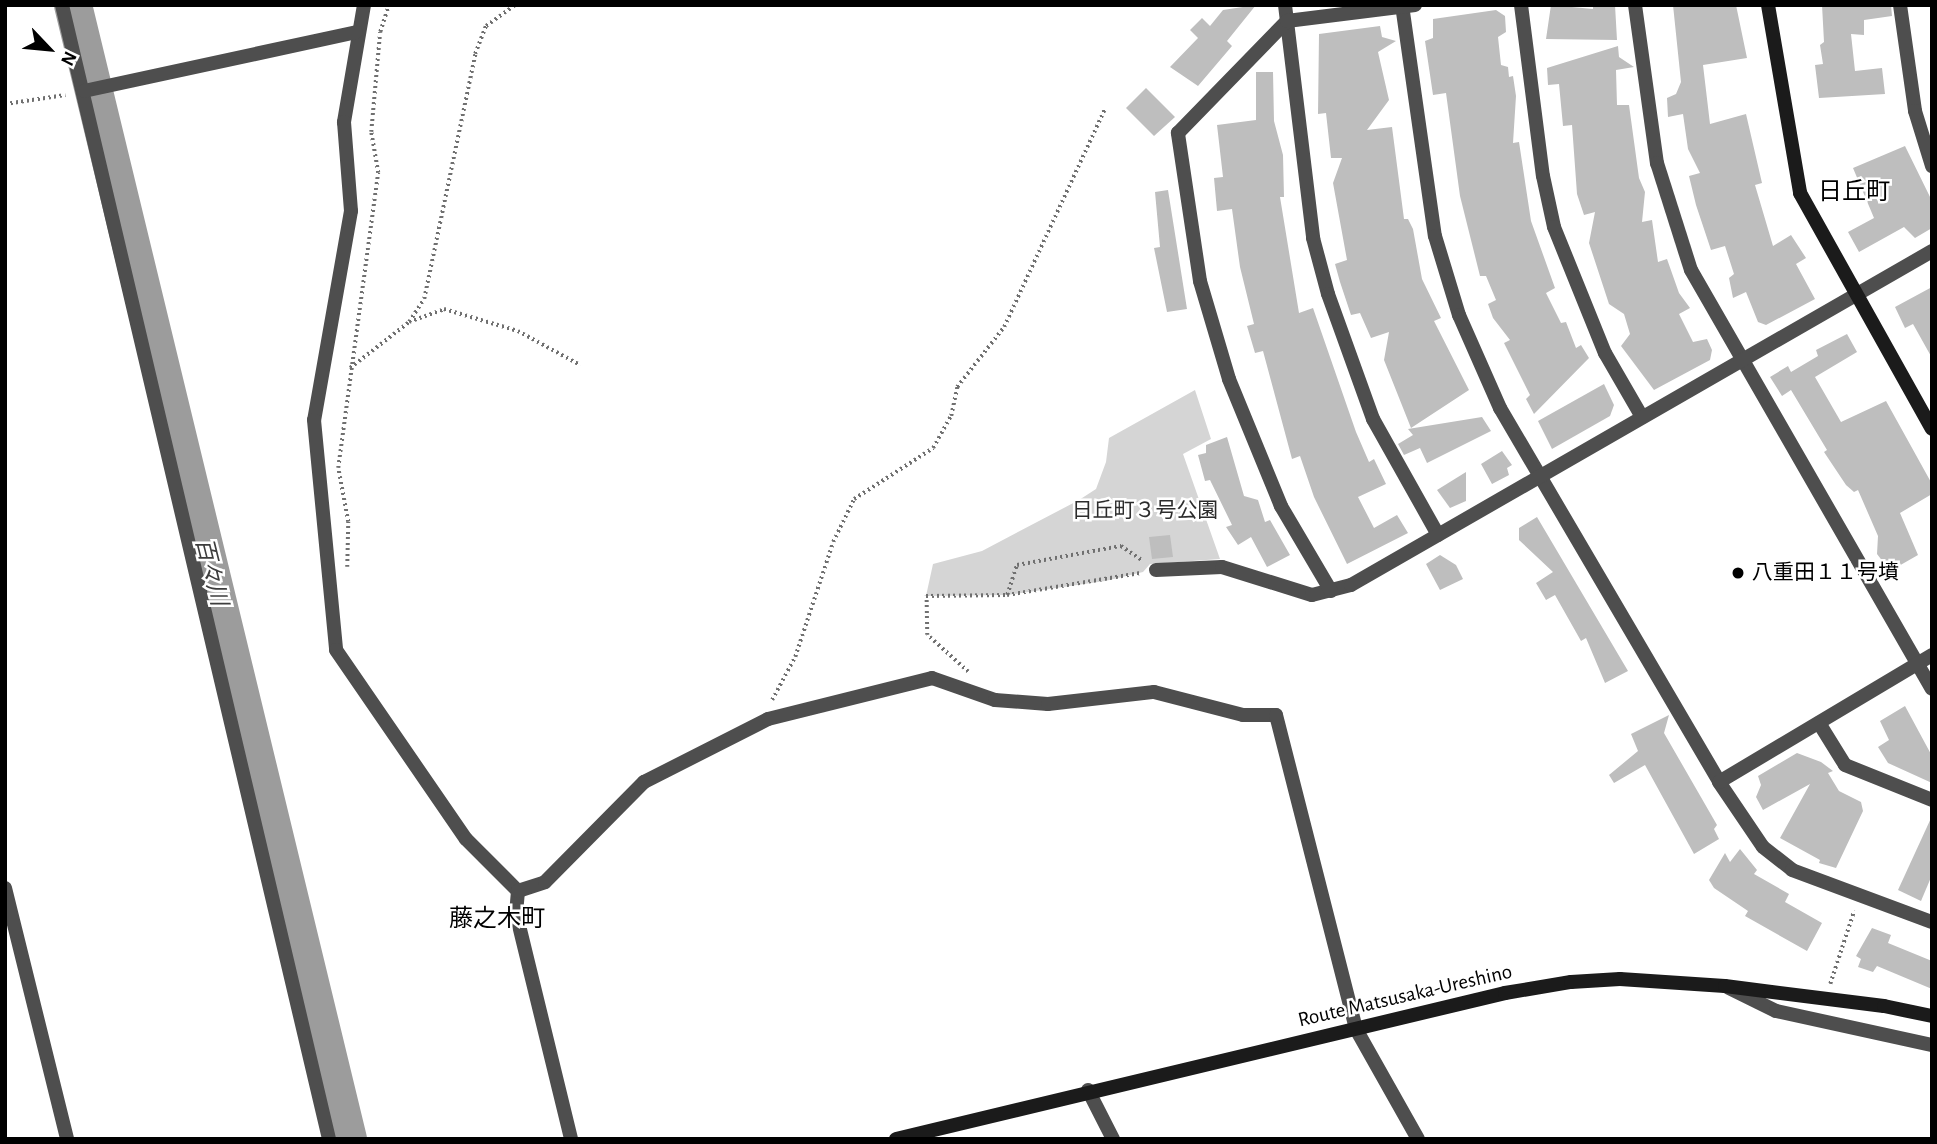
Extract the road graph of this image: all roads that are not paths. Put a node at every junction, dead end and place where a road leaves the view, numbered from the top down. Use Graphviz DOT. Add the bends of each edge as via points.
graph roads {
  1 [pos="62,5"];
  2 [pos="364,5"];
  3 [pos="1285,5"];
  4 [pos="1521,5"];
  5 [pos="1635,5"];
  6 [pos="1768,5"];
  7 [pos="1900,5"];
  8 [pos="1406,6"];
  9 [pos="1287,21"];
  10 [pos="356,32"];
  11 [pos="85,91"];
  12 [pos="1932,166"];
  13 [pos="1932,251"];
  14 [pos="1853,295"];
  15 [pos="1741,360"];
  16 [pos="1642,417"];
  17 [pos="1932,429"];
  18 [pos="1540,476"];
  19 [pos="1438,535"];
  20 [pos="1156,570"];
  21 [pos="1331,591"];
  22 [pos="1932,655"];
  23 [pos="1917,664"];
  24 [pos="1932,689"];
  25 [pos="1819,723"];
  26 [pos="1719,782"];
  27 [pos="1932,800"];
  28 [pos="5,888"];
  29 [pos="518,891"];
  30 [pos="1932,922"];
  31 [pos="1725,986"];
  32 [pos="1932,1016"];
  33 [pos="1356,1029"];
  34 [pos="1932,1045"];
  35 [pos="1088,1090"];
  36 [pos="67,1139"];
  37 [pos="328,1139"];
  38 [pos="571,1139"];
  39 [pos="896,1139"];
  40 [pos="1113,1139"];
  41 [pos="1418,1139"];
  1 -- 11 [label="street"];
  2 -- 10 [label="street"];
  3 -- 9 [label="street"];
  4 -- 16 [label="street" via="1543,176 1557,239 1605,353"];
  5 -- 15 [label="street" via="1657,163 1671,215 1699,288"];
  6 -- 14 [label="main road" via="1800,193"];
  7 -- 12 [label="street" via="1922,147"];
  8 -- 9 [label="street"];
  8 -- 18 [label="street" via="1429,210 1442,264 1477,359"];
  9 -- 19 [label="street" via="1313,237 1328,294 1373,419"];
  9 -- 21 [label="street" via="1178,133 1200,281 1228,379 1281,506"];
  10 -- 11 [label="street"];
  10 -- 29 [label="street" via="344,122 351,211 314,420 336,650 466,839"];
  11 -- 37 [label="street"];
  13 -- 14 [label="street"];
  14 -- 15 [label="street"];
  14 -- 17 [label="main road"];
  15 -- 16 [label="street"];
  15 -- 23 [label="street"];
  16 -- 18 [label="street"];
  18 -- 19 [label="street"];
  18 -- 26 [label="street"];
  19 -- 21 [label="street" via="1351,585"];
  20 -- 21 [label="street" via="1222,567 1312,595"];
  22 -- 23 [label="street"];
  23 -- 24 [label="street"];
  23 -- 25 [label="street"];
  25 -- 26 [label="street"];
  25 -- 27 [label="street" via="1845,765"];
  26 -- 30 [label="street" via="1747,827 1778,862"];
  28 -- 36 [label="street"];
  29 -- 33 [label="street" via="545,882 644,782 768,719 933,678 995,700 1048,704 1154,692 1243,715 1276,715"];
  29 -- 38 [label="street" via="516,914"];
  31 -- 32 [label="main road, Route Matsusaka-Ureshino"];
  31 -- 33 [label="main road, Route Matsusaka-Ureshino" via="1620,979 1572,982"];
  31 -- 34 [label="street" via="1776,1011"];
  33 -- 35 [label="main road, Route Matsusaka-Ureshino"];
  33 -- 41 [label="street"];
  35 -- 39 [label="main road, Route Matsusaka-Ureshino"];
  35 -- 40 [label="street"];
}
